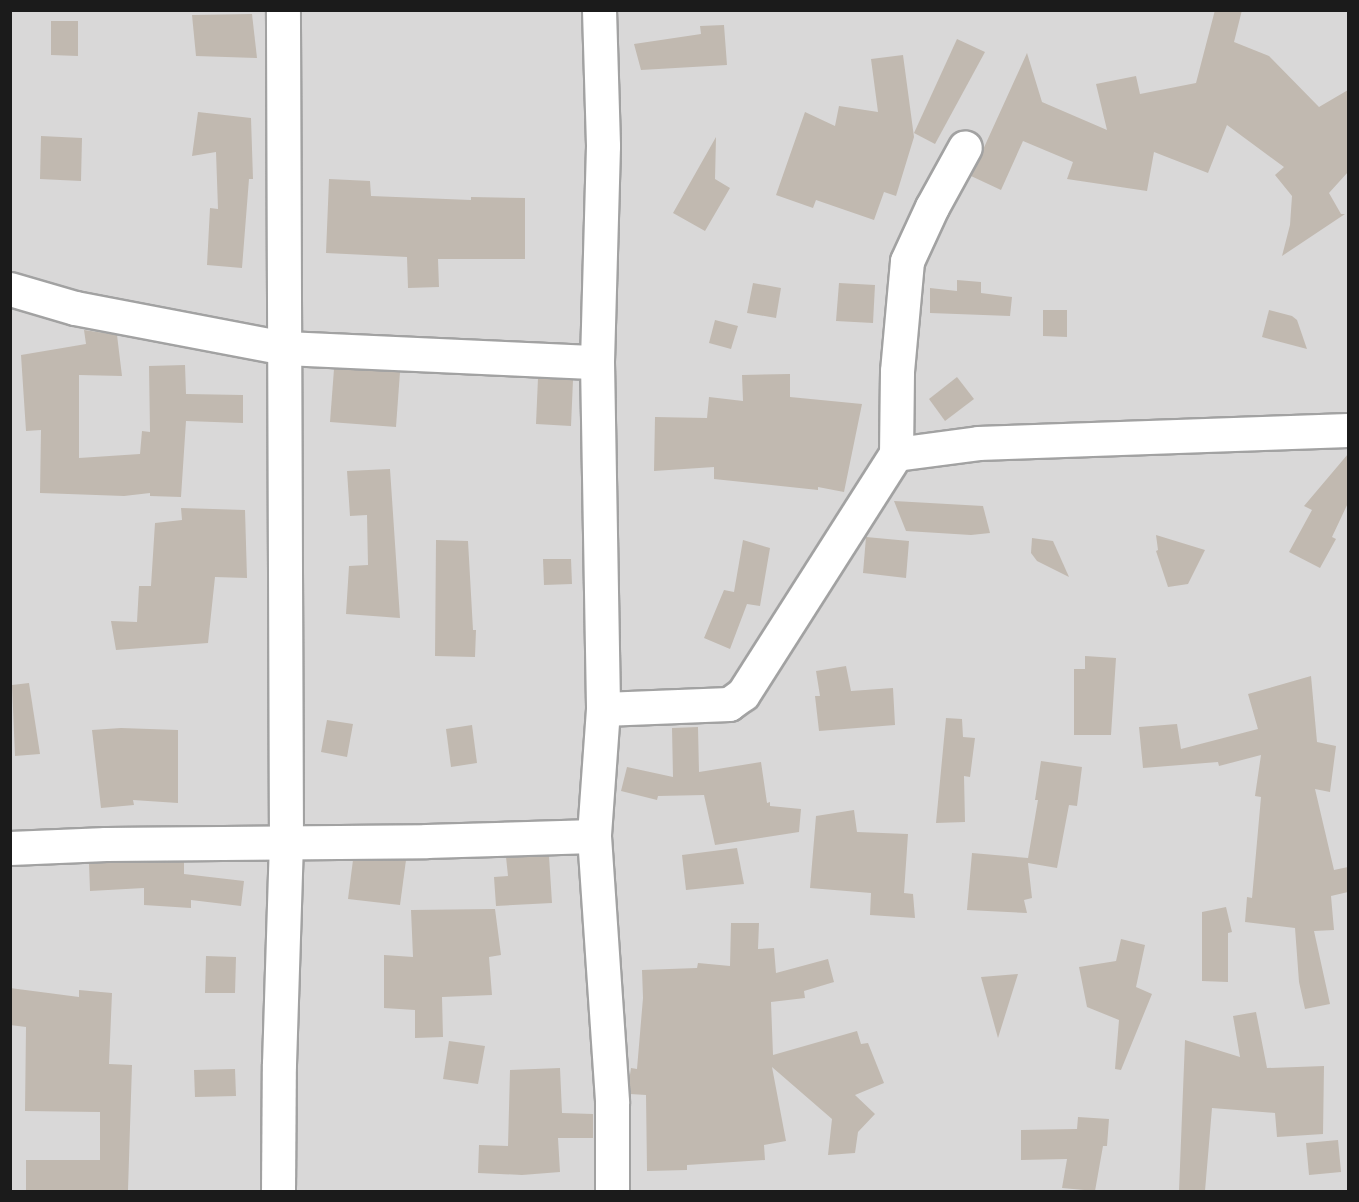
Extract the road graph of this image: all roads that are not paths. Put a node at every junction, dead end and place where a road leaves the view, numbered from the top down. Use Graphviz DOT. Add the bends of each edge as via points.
graph roads {
  1 [pos="283,10"];
  2 [pos="599,10"];
  3 [pos="965,147"];
  4 [pos="10,289"];
  5 [pos="285,348"];
  6 [pos="597,362"];
  7 [pos="1348,430"];
  8 [pos="896,454"];
  9 [pos="603,709"];
  10 [pos="594,836"];
  11 [pos="286,844"];
  12 [pos="10,848"];
  13 [pos="278,1191"];
  14 [pos="612,1191"];
  1 -- 5 [label="street"];
  2 -- 6 [label="street" via="603,146"];
  3 -- 8 [label="street" via="907,261 897,371"];
  4 -- 5 [label="street" via="75,308"];
  5 -- 6 [label="street"];
  5 -- 11 [label="street"];
  6 -- 9 [label="street"];
  7 -- 8 [label="street" via="978,443"];
  8 -- 9 [label="street" via="743,694 729,704"];
  9 -- 10 [label="street"];
  10 -- 11 [label="street"];
  10 -- 14 [label="street" via="612,1102"];
  11 -- 12 [label="street"];
  11 -- 13 [label="street"];
}
